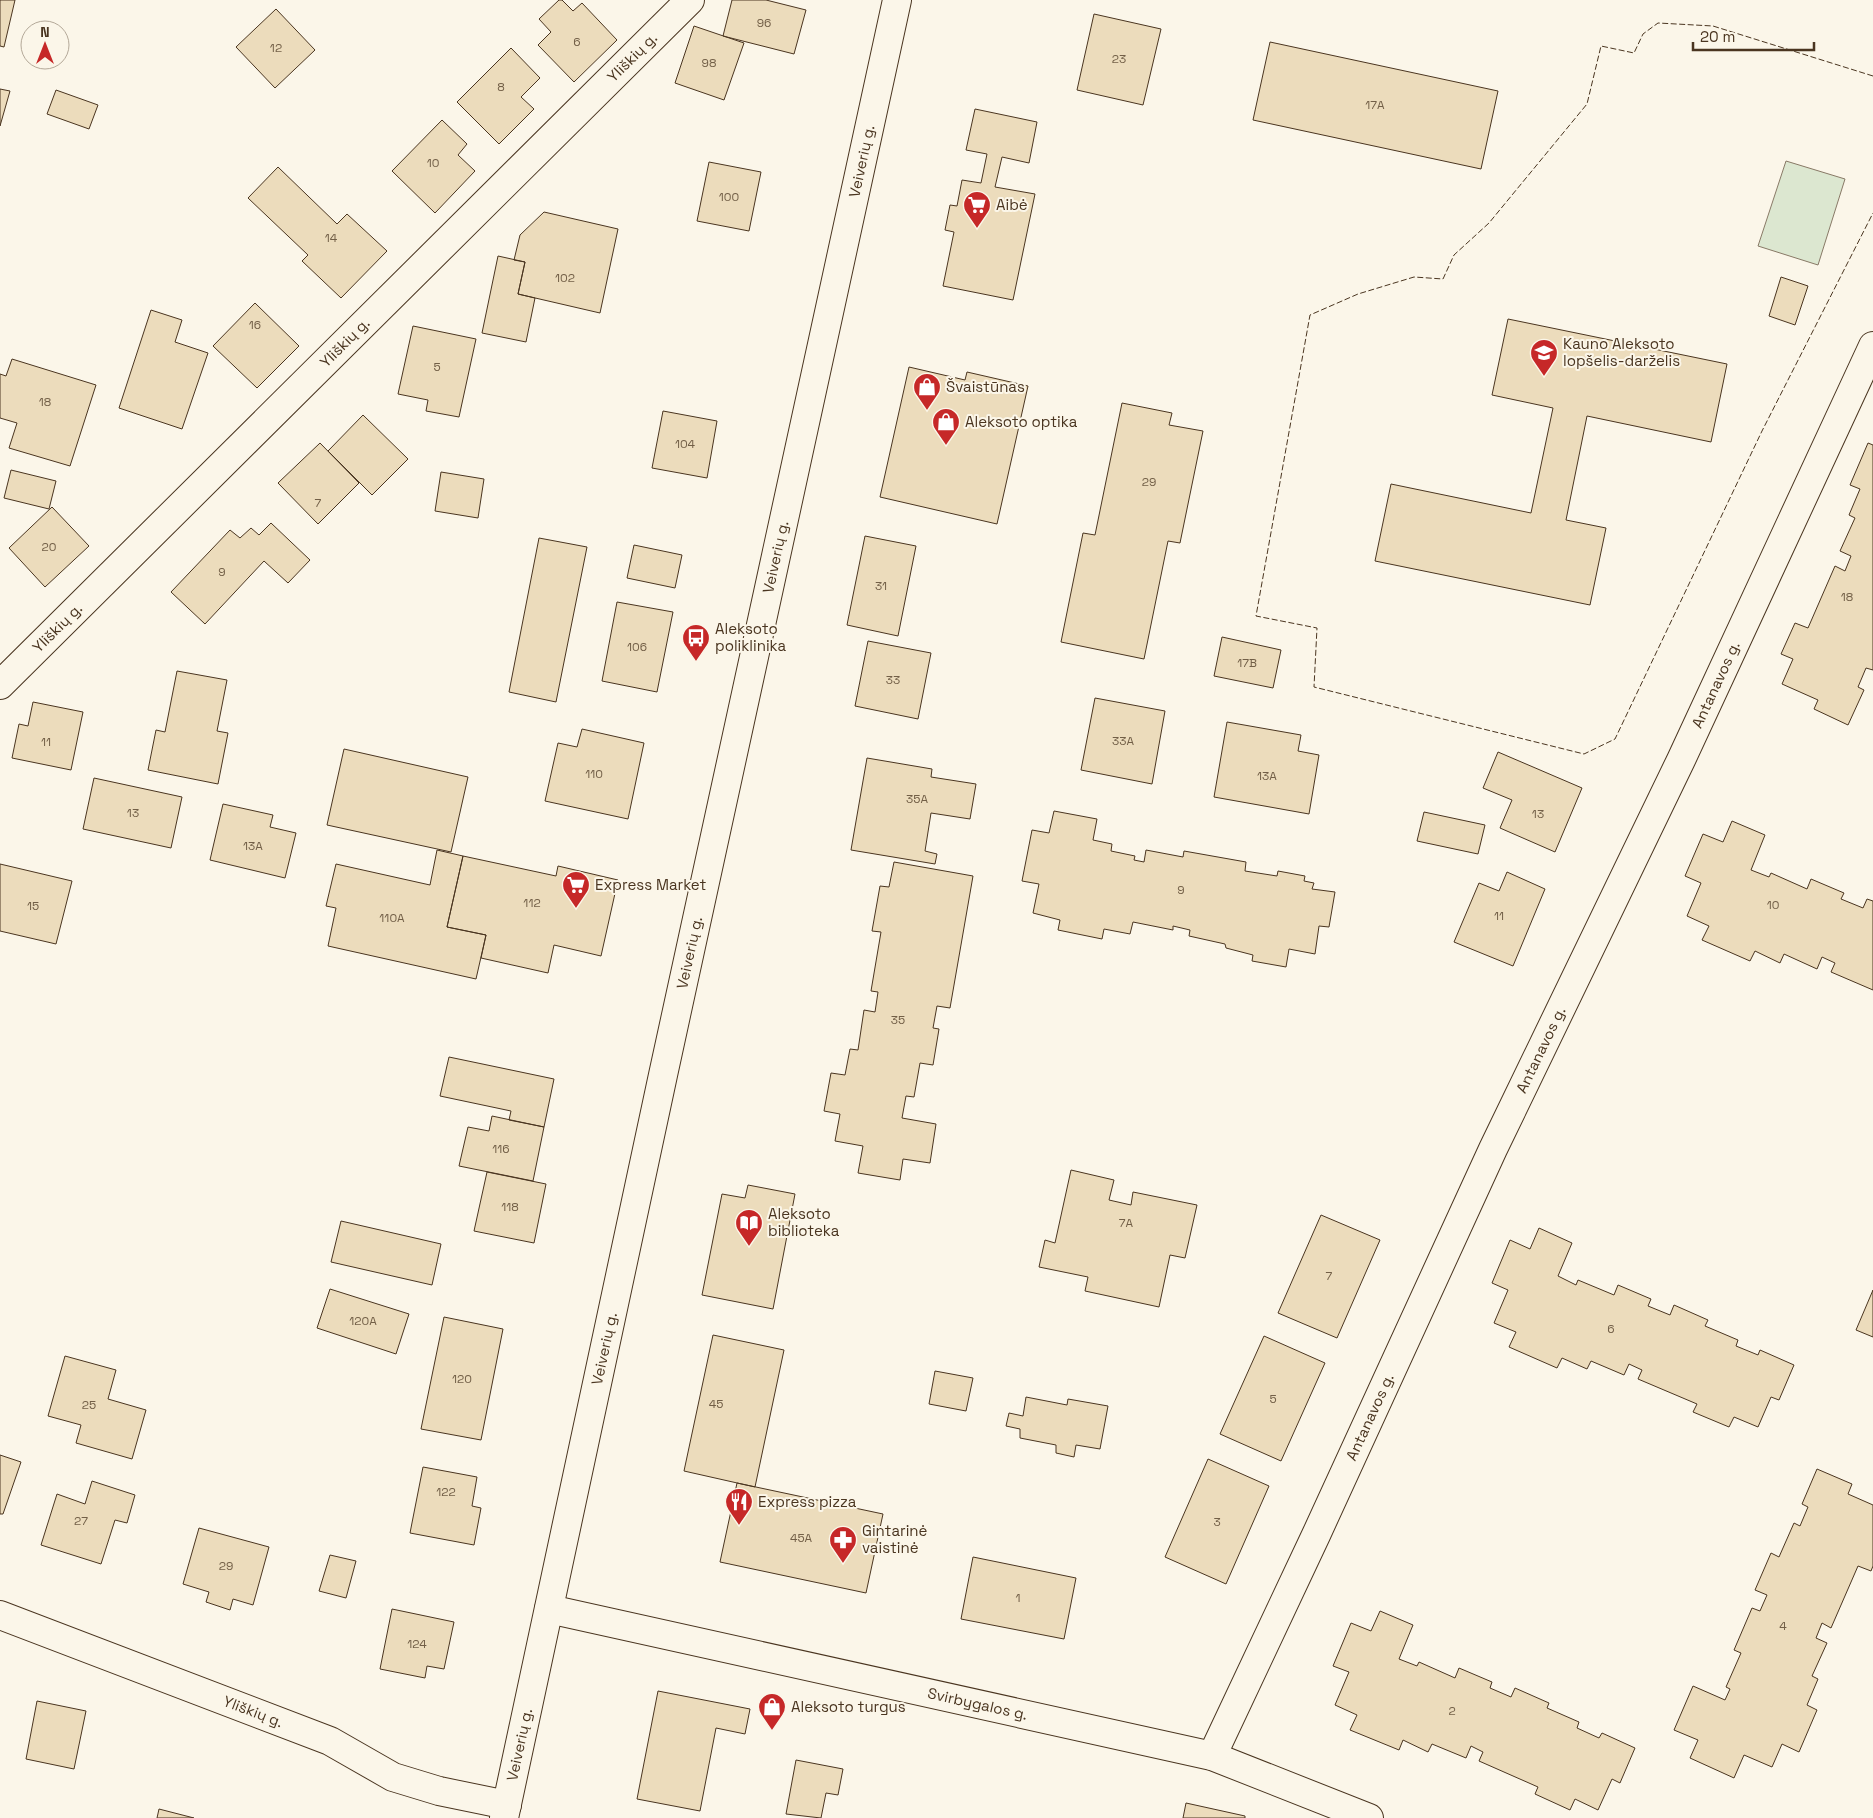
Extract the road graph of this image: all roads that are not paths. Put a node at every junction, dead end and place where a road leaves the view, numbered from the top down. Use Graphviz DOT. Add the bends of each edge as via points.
graph roads {
  1 [pos="690,0"];
  2 [pos="898,0"];
  3 [pos="1873,346"];
  4 [pos="0,685"];
  5 [pos="549,1609"];
  6 [pos="0,1615"];
  7 [pos="1212,1756"];
  8 [pos="505,1811"];
  9 [pos="1369,1818"];
  1 -- 4 [label="street, Yliškių g."];
  2 -- 5 [label="street, Veiverių g."];
  3 -- 7 [label="street, Antanavos g." via="1681,760 1493,1149"];
  5 -- 7 [label="street, Svirbygalos g."];
  5 -- 8 [label="street, Veiverių g."];
  6 -- 8 [label="street, Yliškių g." via="330,1741 393,1777"];
  7 -- 9 [label="street, Svirbygalos g."];
}
